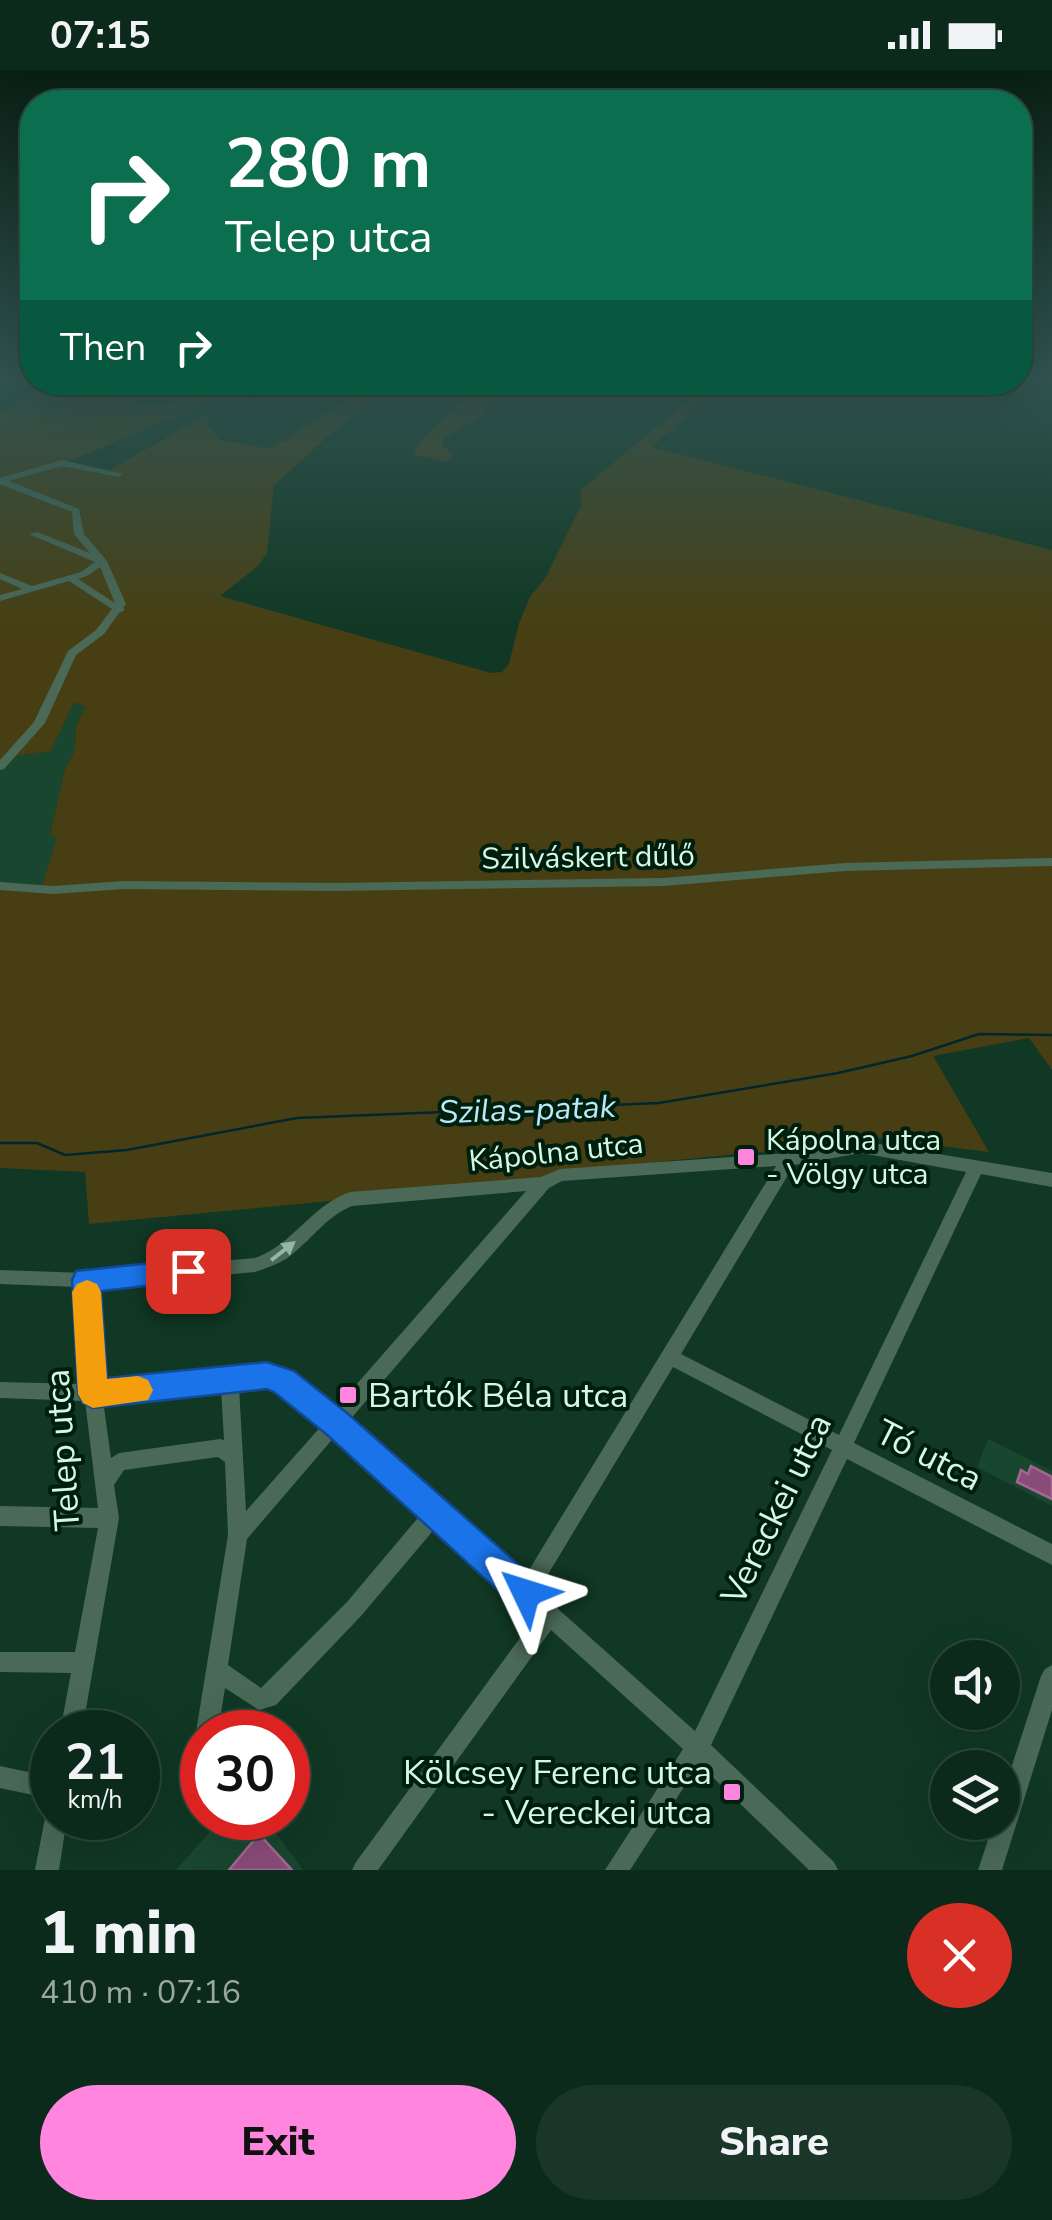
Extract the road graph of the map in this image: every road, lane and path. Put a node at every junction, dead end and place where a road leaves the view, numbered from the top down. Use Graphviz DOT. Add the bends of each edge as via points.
graph roads {
  1 [pos="119,474"];
  2 [pos="0,481"];
  3 [pos="34,534"];
  4 [pos="102,561"];
  5 [pos="0,576"];
  6 [pos="70,578"];
  7 [pos="30,588"];
  8 [pos="0,598"];
  9 [pos="120,610"];
  10 [pos="0,767"];
  11 [pos="1052,862"];
  12 [pos="0,886"];
  13 [pos="789,1159"];
  14 [pos="977,1166"];
  15 [pos="1052,1180"];
  16 [pos="543,1183"];
  17 [pos="0,1277"];
  18 [pos="86,1280"];
  19 [pos="670,1357"];
  20 [pos="230,1380"];
  21 [pos="0,1390"];
  22 [pos="93,1394"];
  23 [pos="336,1423"];
  24 [pos="844,1448"];
  25 [pos="235,1458"];
  26 [pos="107,1480"];
  27 [pos="435,1513"];
  28 [pos="0,1516"];
  29 [pos="109,1518"];
  30 [pos="238,1535"];
  31 [pos="1052,1555"];
  32 [pos="526,1593"];
  33 [pos="549,1616"];
  34 [pos="0,1662"];
  35 [pos="84,1663"];
  36 [pos="219,1670"];
  37 [pos="1052,1676"];
  38 [pos="75,1710"];
  39 [pos="211,1710"];
  40 [pos="697,1747"];
  41 [pos="0,1777"];
  42 [pos="30,1783"];
  43 [pos="53,1840"];
  44 [pos="48,1870"];
  45 [pos="364,1870"];
  46 [pos="617,1870"];
  47 [pos="826,1870"];
  48 [pos="990,1870"];
  1 -- 2 [label="street" via="62,463"];
  2 -- 4 [label="street" via="76,511 79,534"];
  3 -- 4 [label="street"];
  4 -- 6 [label="street"];
  4 -- 9 [label="street"];
  5 -- 7 [label="street"];
  6 -- 7 [label="street"];
  6 -- 9 [label="street"];
  7 -- 8 [label="street"];
  9 -- 10 [label="street" via="72,652 40,722"];
  11 -- 12 [label="street, Szilváskert dűlő" via="845,867 628,883"];
  13 -- 14 [label="street, Kápolna utca" via="861,1146"];
  13 -- 16 [label="street, Kápolna utca" via="560,1175"];
  13 -- 19 [label="street"];
  14 -- 15 [label="street, Kápolna utca"];
  14 -- 24 [label="street, Vereckei utca"];
  18 -- 16 [label="street, Kápolna utca, one-way" via="274,1260 324,1212 350,1199"];
  16 -- 23 [label="street"];
  17 -- 18 [label="street, Kápolna utca"];
  18 -- 22 [label="street, Telep utca"];
  19 -- 24 [label="street, Tó utca"];
  19 -- 32 [label="street"];
  20 -- 22 [label="street"];
  20 -- 23 [label="street" via="275,1378"];
  20 -- 25 [label="street"];
  21 -- 22 [label="street"];
  22 -- 26 [label="street, Telep utca"];
  23 -- 27 [label="street"];
  23 -- 30 [label="street"];
  24 -- 31 [label="street, Tó utca"];
  24 -- 40 [label="street, Vereckei utca"];
  25 -- 26 [label="street" via="220,1448 119,1462"];
  25 -- 30 [label="street"];
  26 -- 29 [label="street, Telep utca"];
  27 -- 32 [label="street"];
  27 -- 36 [label="street" via="268,1697 259,1700"];
  28 -- 29 [label="street"];
  29 -- 35 [label="street, Telep utca"];
  30 -- 36 [label="street"];
  32 -- 33 [label="street"];
  33 -- 40 [label="street"];
  33 -- 45 [label="street"];
  34 -- 35 [label="street"];
  35 -- 38 [label="street, Telep utca"];
  36 -- 39 [label="street"];
  37 -- 48 [label="street"];
  40 -- 46 [label="street, Vereckei utca"];
  40 -- 47 [label="street"];
  41 -- 42 [label="street"];
  43 -- 44 [label="street"];
}
